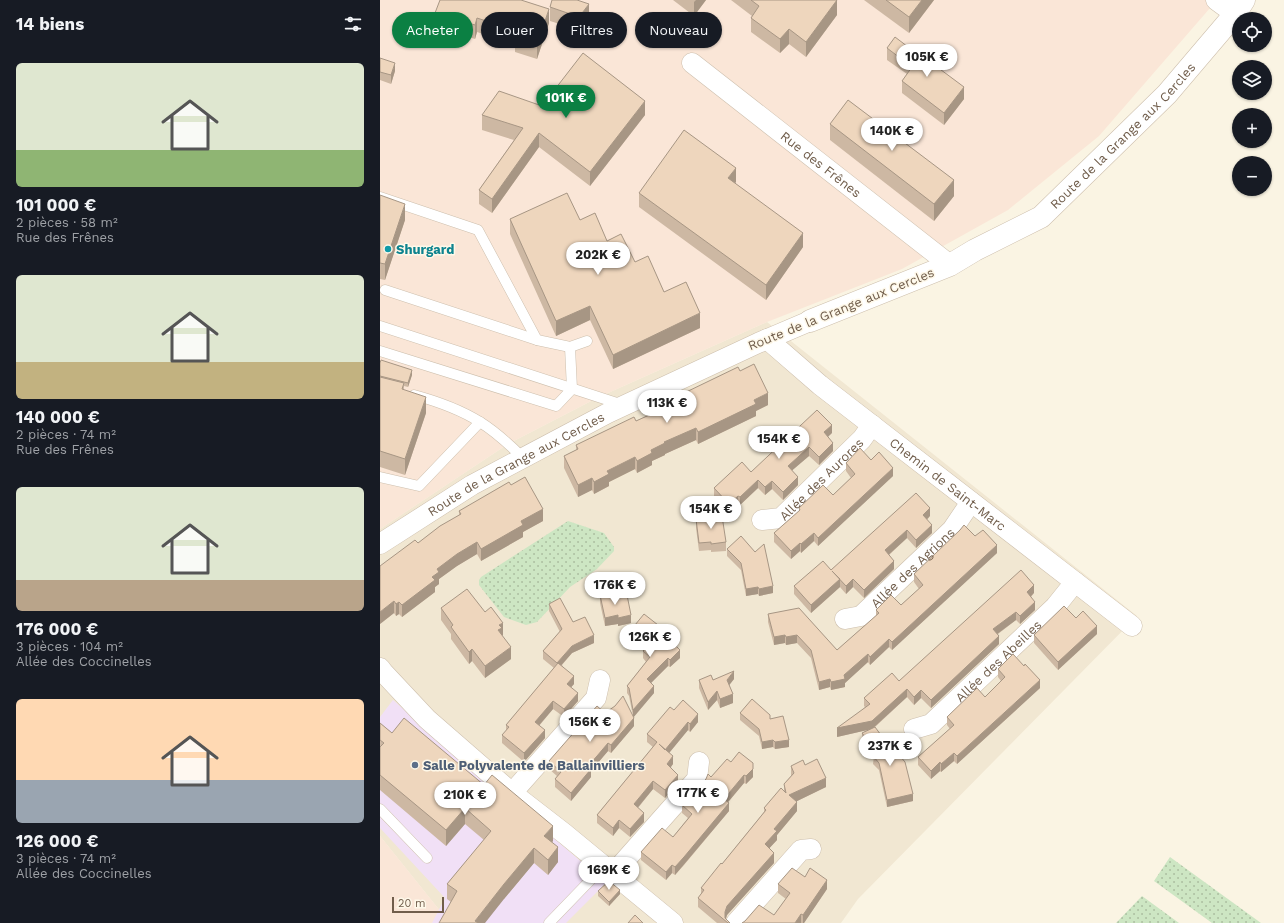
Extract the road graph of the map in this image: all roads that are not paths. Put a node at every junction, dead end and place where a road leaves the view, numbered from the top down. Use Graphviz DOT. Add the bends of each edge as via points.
graph roads {
  1 [pos="1216,0"];
  2 [pos="1239,7"];
  3 [pos="692,63"];
  4 [pos="380,197"];
  5 [pos="950,265"];
  6 [pos="385,290"];
  7 [pos="810,321"];
  8 [pos="380,326"];
  9 [pos="766,339"];
  10 [pos="537,340"];
  11 [pos="587,341"];
  12 [pos="570,347"];
  13 [pos="380,351"];
  14 [pos="572,389"];
  15 [pos="402,392"];
  16 [pos="625,405"];
  17 [pos="480,422"];
  18 [pos="872,425"];
  19 [pos="523,458"];
  20 [pos="380,476"];
  21 [pos="971,502"];
  22 [pos="762,520"];
  23 [pos="380,544"];
  24 [pos="1075,582"];
  25 [pos="845,619"];
  26 [pos="1132,626"];
  27 [pos="380,668"];
  28 [pos="600,680"];
  29 [pos="914,729"];
  30 [pos="699,762"];
  31 [pos="512,793"];
  32 [pos="380,810"];
  33 [pos="811,849"];
  34 [pos="427,858"];
  35 [pos="608,870"];
  36 [pos="549,923"];
  37 [pos="673,923"];
  38 [pos="736,923"];
  1 -- 2 [label="street"];
  2 -- 5 [label="street, Route de la Grange aux Cercles" via="1167,94 1041,217"];
  3 -- 5 [label="street, Rue des Frênes"];
  4 -- 10 [label="lane" via="478,230"];
  5 -- 7 [label="street, Route de la Grange aux Cercles"];
  6 -- 10 [label="lane"];
  7 -- 9 [label="street, Route de la Grange aux Cercles"];
  8 -- 14 [label="lane"];
  9 -- 16 [label="street, Route de la Grange aux Cercles"];
  9 -- 18 [label="street, Chemin de Saint-Marc"];
  10 -- 12 [label="lane"];
  11 -- 12 [label="lane"];
  12 -- 14 [label="lane"];
  13 -- 14 [label="lane" via="556,406"];
  14 -- 16 [label="lane"];
  15 -- 17 [label="lane" via="439,402"];
  16 -- 19 [label="street, Route de la Grange aux Cercles"];
  17 -- 19 [label="lane"];
  17 -- 20 [label="lane" via="419,486"];
  18 -- 21 [label="street, Chemin de Saint-Marc"];
  18 -- 22 [label="street, Allée des Aurores" via="862,439 781,518"];
  19 -- 23 [label="street, Route de la Grange aux Cercles" via="472,485"];
  21 -- 24 [label="street, Chemin de Saint-Marc"];
  21 -- 25 [label="street, Allée des Agrions" via="952,530 861,616"];
  24 -- 26 [label="street, Chemin de Saint-Marc"];
  24 -- 29 [label="street, Allée des Abeilles" via="1055,607 932,724"];
  27 -- 31 [label="street" via="427,719"];
  28 -- 31 [label="street" via="596,698"];
  30 -- 35 [label="street" via="697,779"];
  31 -- 35 [label="street"];
  32 -- 34 [label="lane"];
  33 -- 38 [label="street" via="801,850"];
  35 -- 36 [label="lane"];
  35 -- 37 [label="street"];
}
